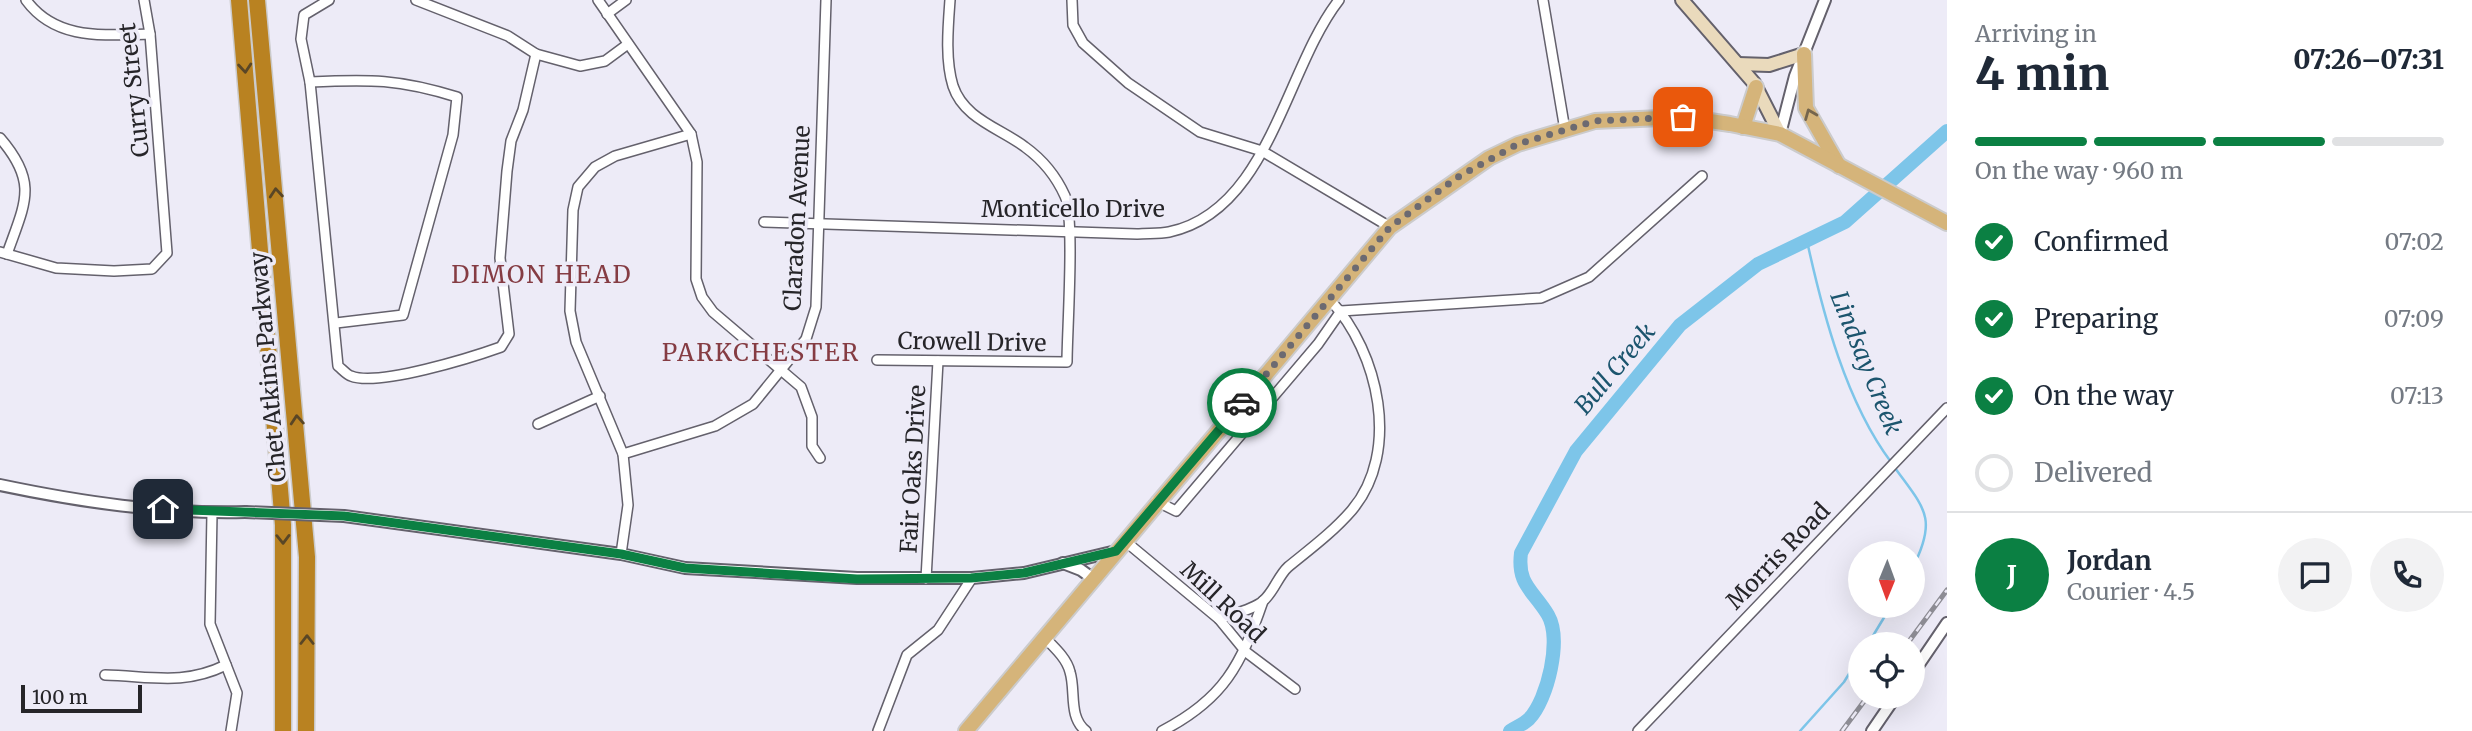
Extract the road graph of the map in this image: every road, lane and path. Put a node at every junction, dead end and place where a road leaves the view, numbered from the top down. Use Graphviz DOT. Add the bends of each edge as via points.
graph roads {
  1 [pos="26,0"];
  2 [pos="144,0"];
  3 [pos="239,0"];
  4 [pos="257,0"];
  5 [pos="329,0"];
  6 [pos="416,0"];
  7 [pos="598,0"];
  8 [pos="626,0"];
  9 [pos="826,0"];
  10 [pos="950,0"];
  11 [pos="1072,0"];
  12 [pos="1339,0"];
  13 [pos="1543,0"];
  14 [pos="1682,0"];
  15 [pos="1825,0"];
  16 [pos="607,14"];
  17 [pos="150,34"];
  18 [pos="628,44"];
  19 [pos="536,54"];
  20 [pos="1804,54"];
  21 [pos="1738,64"];
  22 [pos="310,82"];
  23 [pos="1756,87"];
  24 [pos="1743,127"];
  25 [pos="1565,130"];
  26 [pos="691,134"];
  27 [pos="1780,134"];
  28 [pos="0,138"];
  29 [pos="1262,151"];
  30 [pos="1840,167"];
  31 [pos="1702,176"];
  32 [pos="764,222"];
  33 [pos="819,223"];
  34 [pos="1947,223"];
  35 [pos="1390,227"];
  36 [pos="1068,231"];
  37 [pos="4,253"];
  38 [pos="1330,300"];
  39 [pos="1341,311"];
  40 [pos="337,323"];
  41 [pos="877,360"];
  42 [pos="939,361"];
  43 [pos="781,371"];
  44 [pos="600,396"];
  45 [pos="1947,408"];
  46 [pos="538,424"];
  47 [pos="624,454"];
  48 [pos="820,458"];
  49 [pos="0,485"];
  50 [pos="1156,501"];
  51 [pos="212,513"];
  52 [pos="1121,546"];
  53 [pos="621,554"];
  54 [pos="1063,563"];
  55 [pos="971,578"];
  56 [pos="1092,578"];
  57 [pos="926,579"];
  58 [pos="1263,601"];
  59 [pos="1219,619"];
  60 [pos="1947,623"];
  61 [pos="1046,639"];
  62 [pos="1246,652"];
  63 [pos="1925,655"];
  64 [pos="226,665"];
  65 [pos="105,675"];
  66 [pos="1295,689"];
  67 [pos="1887,709"];
  68 [pos="231,731"];
  69 [pos="283,731"];
  70 [pos="306,731"];
  71 [pos="877,731"];
  72 [pos="966,731"];
  73 [pos="1086,731"];
  74 [pos="1162,731"];
  75 [pos="1638,731"];
  76 [pos="1872,731"];
  1 -- 17 [label="street" via="51,24 71,31 95,36"];
  2 -- 17 [label="street, Curry Street"];
  3 -- 69 [label="highway, Chet Atkins Parkway, one-way" via="283,525"];
  70 -- 4 [label="highway, Chet Atkins Parkway, one-way" via="307,557"];
  5 -- 22 [label="street" via="304,15 301,39"];
  6 -- 19 [label="street" via="508,36"];
  7 -- 16 [label="street"];
  8 -- 16 [label="street"];
  9 -- 33 [label="street, Claradon Avenue"];
  10 -- 36 [label="street" via="950,66 962,103 1052,170 1067,200"];
  11 -- 29 [label="street" via="1073,25 1083,43 1128,83 1200,132"];
  12 -- 29 [label="street, Monticello Drive" via="1324,19"];
  13 -- 25 [label="street"];
  14 -- 21 [label="main road"];
  15 -- 20 [label="street"];
  16 -- 18 [label="street"];
  17 -- 37 [label="street, Curry Street" via="167,254 152,269 114,271 56,268"];
  18 -- 19 [label="street" via="605,61 580,66"];
  18 -- 26 [label="street"];
  19 -- 40 [label="street" via="507,171 500,258 509,334 506,342 448,365 370,378 352,376 338,366"];
  20 -- 21 [label="main road" via="1769,65"];
  20 -- 27 [label="street"];
  30 -- 20 [label="main road, one-way" via="1806,107"];
  21 -- 23 [label="main road"];
  22 -- 40 [label="street"];
  22 -- 40 [label="street" via="371,79 457,97 453,135 403,315"];
  23 -- 24 [label="main road"];
  23 -- 27 [label="main road"];
  24 -- 25 [label="main road" via="1683,117 1640,117 1595,121"];
  24 -- 27 [label="main road"];
  25 -- 35 [label="main road" via="1489,158"];
  26 -- 43 [label="street" via="696,162 696,279 702,297"];
  26 -- 44 [label="street" via="615,156 595,167 578,187 569,311 576,342"];
  27 -- 30 [label="main road"];
  28 -- 37 [label="street" via="21,166 27,187"];
  29 -- 35 [label="street"];
  29 -- 36 [label="street, Monticello Drive" via="1230,198 1193,223 1158,232"];
  30 -- 34 [label="main road"];
  31 -- 39 [label="street" via="1589,277 1541,298"];
  32 -- 33 [label="street, Monticello Drive"];
  33 -- 36 [label="street, Monticello Drive"];
  33 -- 43 [label="street, Claradon Avenue" via="816,307 806,339"];
  35 -- 38 [label="main road"];
  36 -- 42 [label="street, Crowell Drive" via="1067,362"];
  38 -- 39 [label="street"];
  38 -- 50 [label="main road"];
  39 -- 50 [label="street" via="1176,511"];
  39 -- 58 [label="street" via="1367,363 1378,400 1381,440 1370,477 1353,508 1284,571"];
  41 -- 42 [label="street, Crowell Drive"];
  42 -- 57 [label="street, Fair Oaks Drive"];
  43 -- 47 [label="street, Claradon Avenue" via="753,404 715,426"];
  43 -- 48 [label="street" via="801,387 812,417 811,446"];
  44 -- 46 [label="street"];
  44 -- 47 [label="street"];
  45 -- 75 [label="street, Morris Road"];
  47 -- 53 [label="street" via="628,505"];
  49 -- 51 [label="street" via="98,504"];
  50 -- 52 [label="main road"];
  51 -- 53 [label="street, bridge" via="344,516"];
  51 -- 64 [label="street" via="210,624"];
  52 -- 54 [label="street"];
  52 -- 56 [label="main road"];
  52 -- 59 [label="street, Mill Road"];
  53 -- 57 [label="street" via="685,568"];
  54 -- 55 [label="street" via="1024,573"];
  54 -- 56 [label="street"];
  55 -- 57 [label="street"];
  55 -- 71 [label="street" via="938,630 906,655"];
  56 -- 61 [label="main road"];
  58 -- 59 [label="street"];
  58 -- 62 [label="street"];
  59 -- 62 [label="street, Mill Road"];
  60 -- 63 [label="street"];
  61 -- 72 [label="main road"];
  61 -- 73 [label="street" via="1070,670 1073,704 1079,726"];
  62 -- 66 [label="street, Mill Road"];
  62 -- 74 [label="street" via="1203,707"];
  64 -- 65 [label="street" via="186,680"];
  64 -- 68 [label="street" via="237,693"];
  67 -- 76 [label="street"];
}
